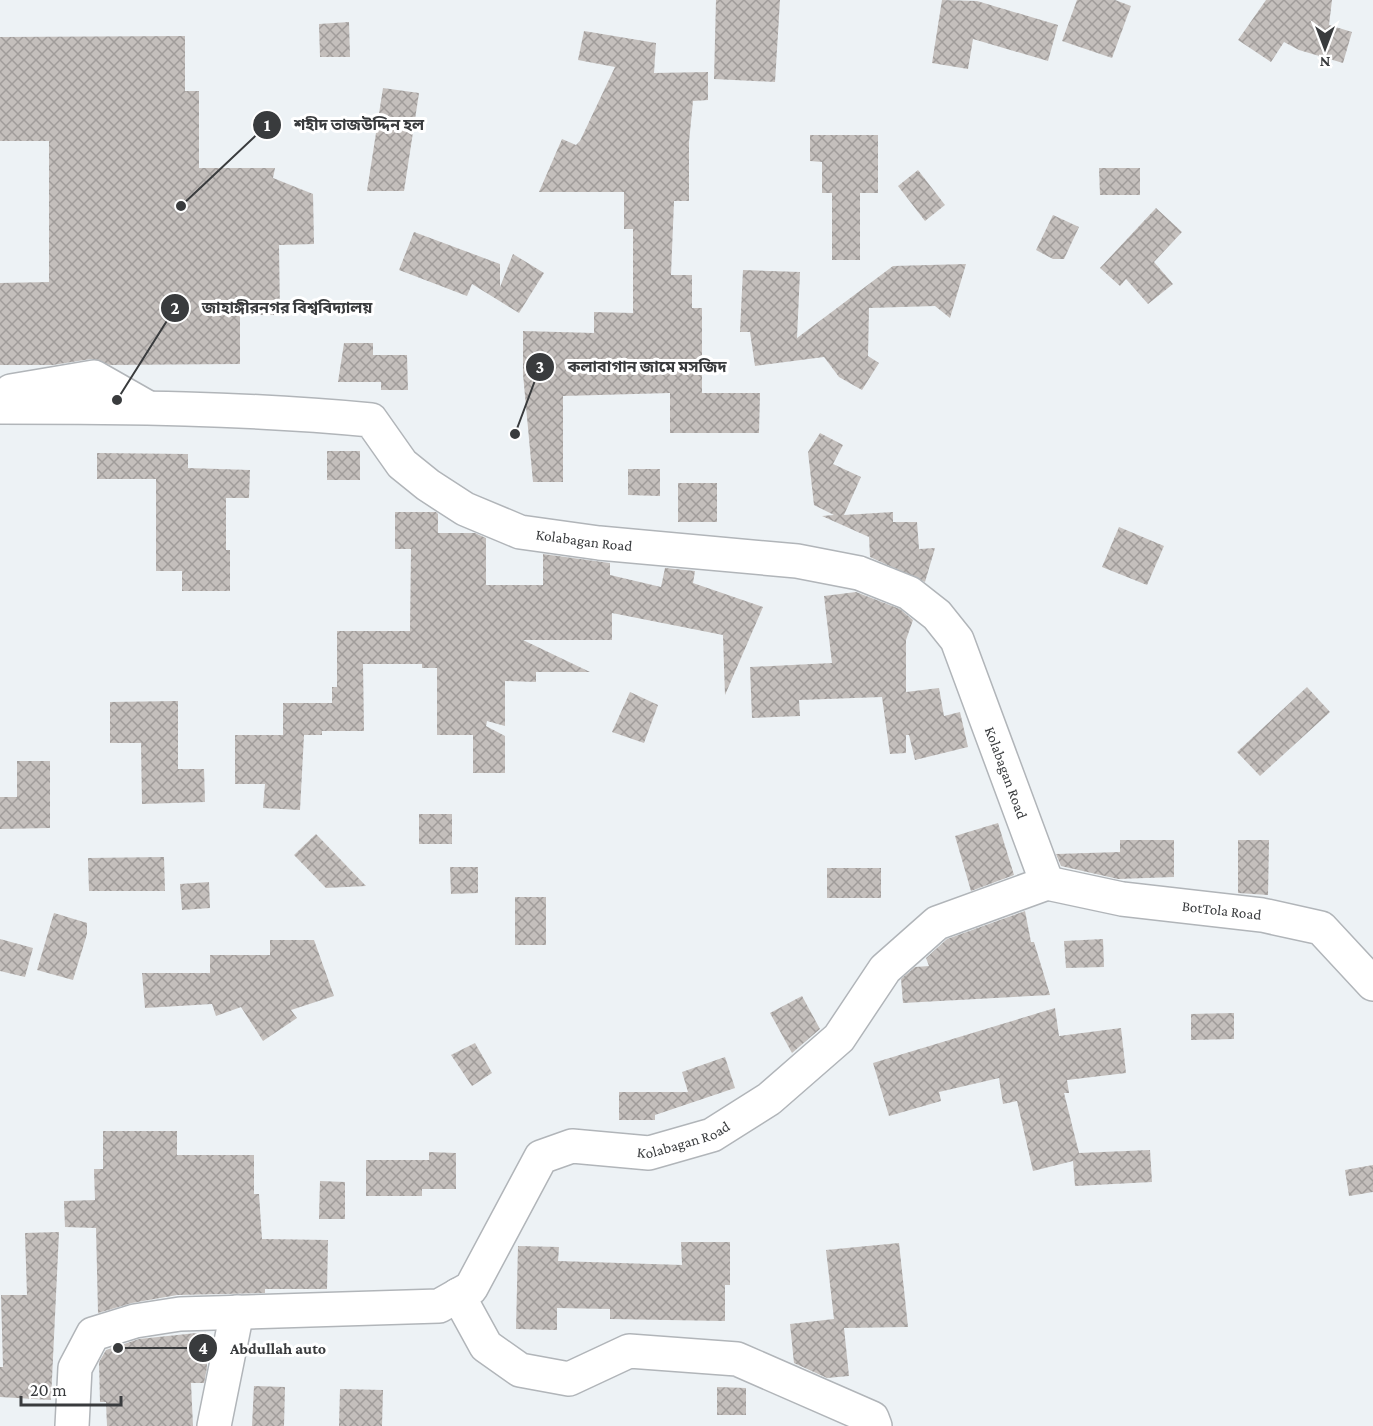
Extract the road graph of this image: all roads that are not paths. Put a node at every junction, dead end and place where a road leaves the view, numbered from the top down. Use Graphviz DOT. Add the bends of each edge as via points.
graph roads {
  1 [pos="0,393"];
  2 [pos="0,406"];
  3 [pos="148,407"];
  4 [pos="1047,883"];
  5 [pos="1367,970"];
  6 [pos="458,1295"];
  7 [pos="237,1312"];
  8 [pos="72,1426"];
  9 [pos="214,1426"];
  10 [pos="875,1426"];
  1 -- 3 [label="street" via="94,377"];
  2 -- 3 [label="street, Kolabagan Road"];
  3 -- 4 [label="street, Kolabagan Road" via="371,420 402,464 428,485 465,509 520,532 797,561 860,573 909,593 937,615 957,640"];
  4 -- 5 [label="street, BotTola Road" via="1122,899 1262,915 1321,928"];
  4 -- 6 [label="street, Kolabagan Road" via="937,923 885,969 838,1038 769,1099 712,1135 649,1153 572,1146 541,1157 471,1288"];
  6 -- 7 [label="street, Kolabagan Road" via="439,1306"];
  6 -- 10 [label="street" via="486,1346 520,1370 569,1379 629,1351 737,1359 872,1418"];
  7 -- 8 [label="street, Kolabagan Road" via="180,1314 135,1321 93,1335 75,1368"];
  7 -- 9 [label="street"];
}
